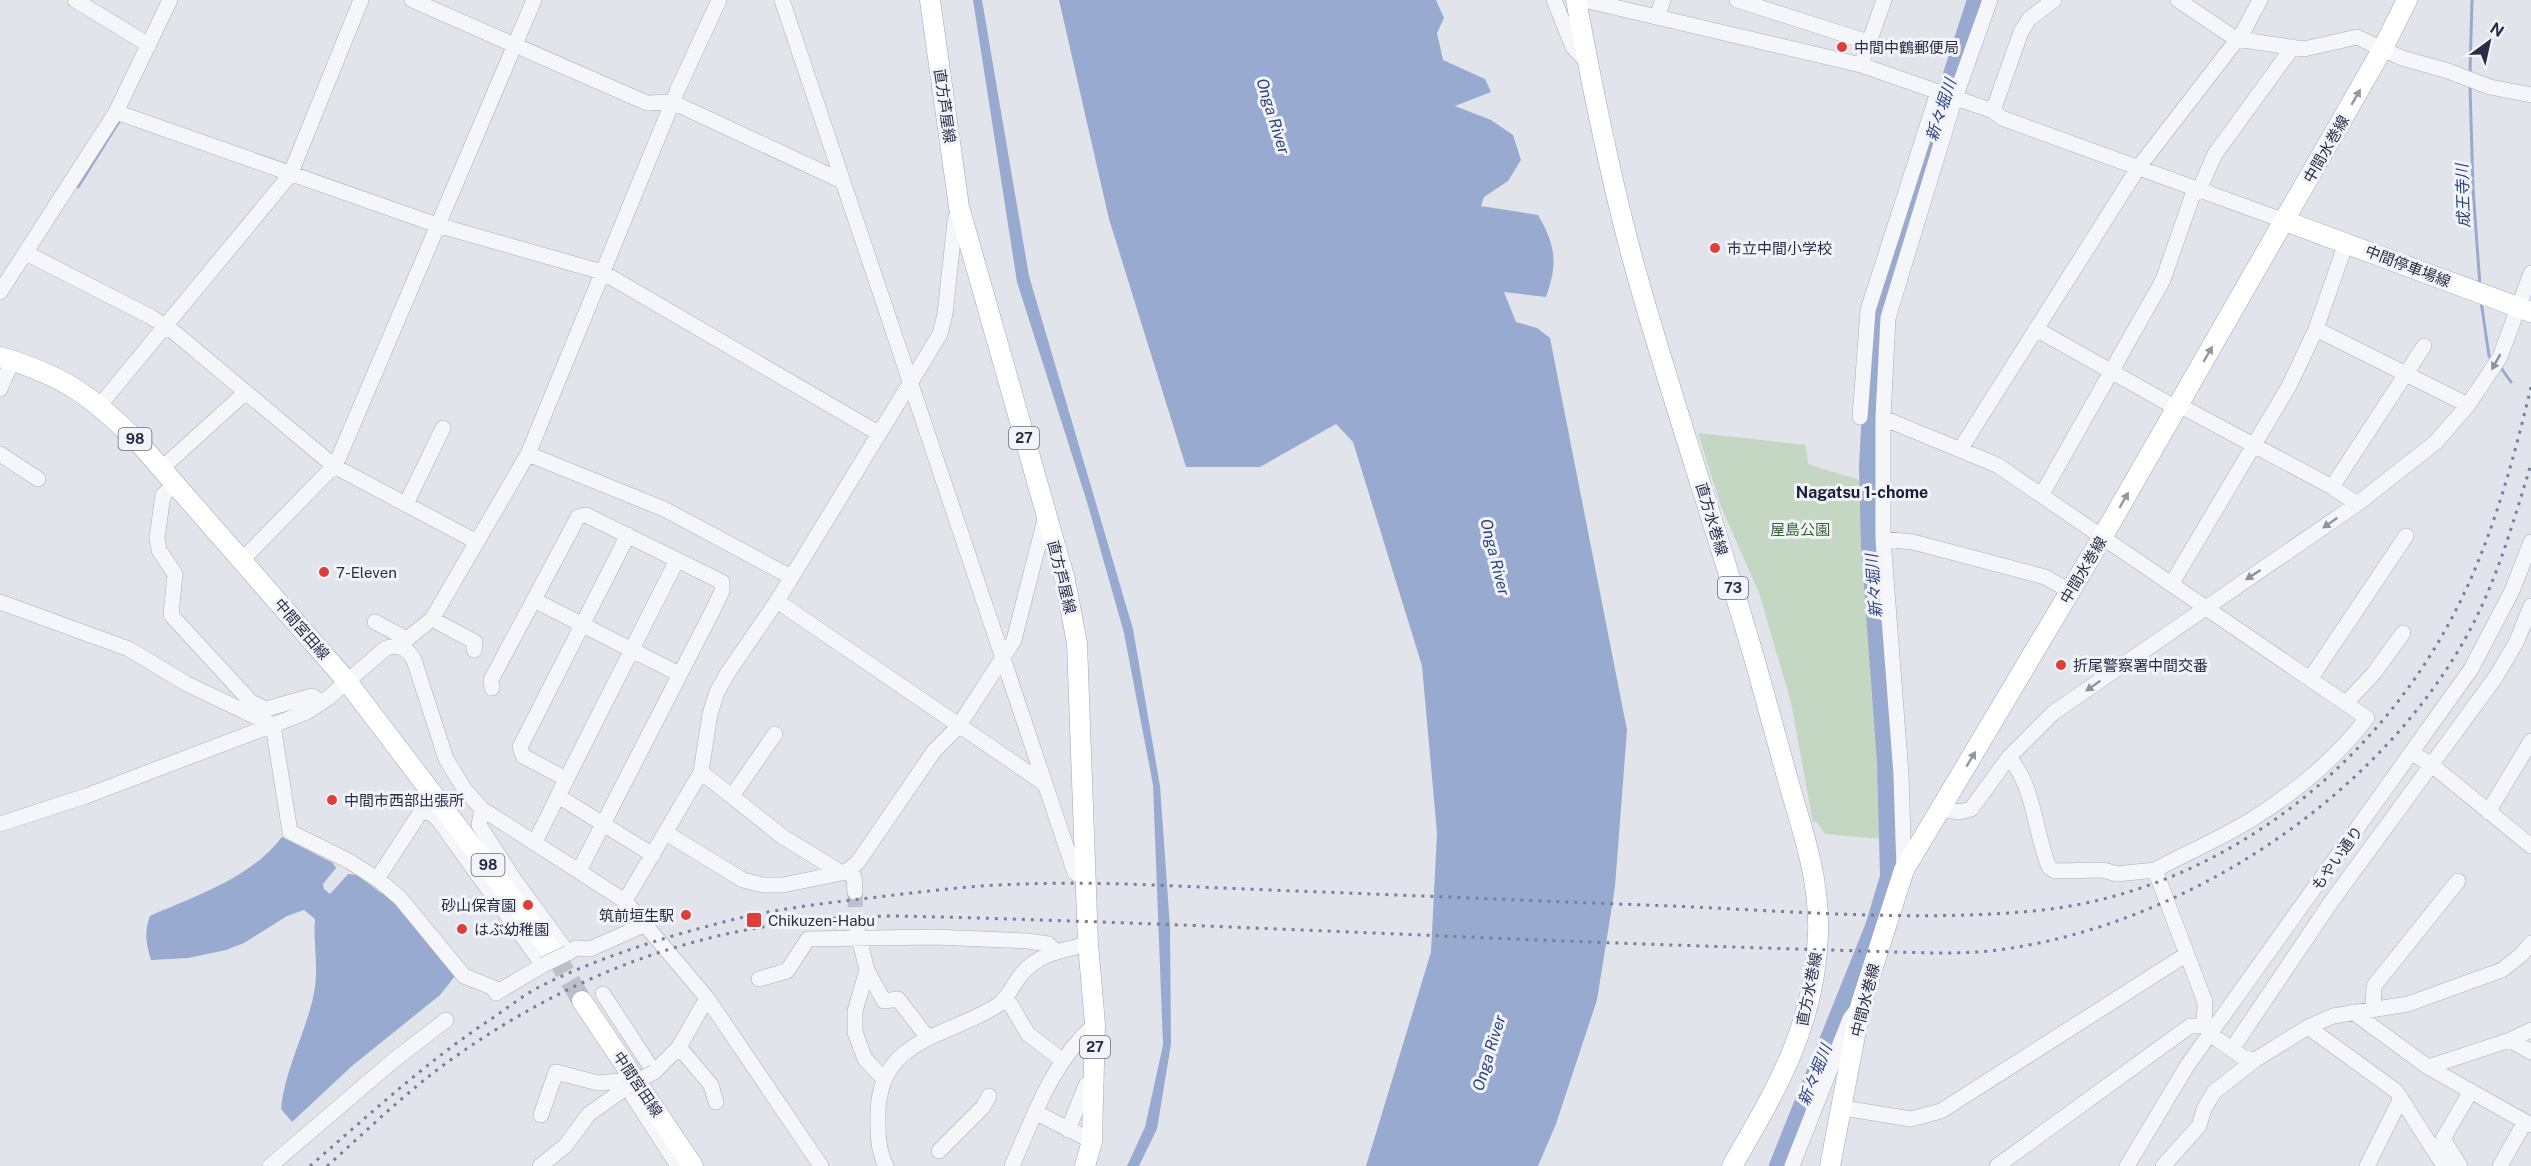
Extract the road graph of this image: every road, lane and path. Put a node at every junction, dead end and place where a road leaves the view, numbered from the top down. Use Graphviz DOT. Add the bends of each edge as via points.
graph roads {
  1 [pos="75,0"];
  2 [pos="170,0"];
  3 [pos="361,0"];
  4 [pos="412,0"];
  5 [pos="534,0"];
  6 [pos="719,0"];
  7 [pos="782,0"];
  8 [pos="930,0"];
  9 [pos="1554,0"];
  10 [pos="1576,0"];
  11 [pos="1584,0"];
  12 [pos="1663,0"];
  13 [pos="1737,0"];
  14 [pos="1884,0"];
  15 [pos="1990,0"];
  16 [pos="2055,0"];
  17 [pos="2178,0"];
  18 [pos="2260,0"];
  19 [pos="2407,0"];
  20 [pos="1657,17"];
  21 [pos="2236,39"];
  22 [pos="1870,43"];
  23 [pos="149,45"];
  24 [pos="513,46"];
  25 [pos="2293,47"];
  26 [pos="2383,48"];
  27 [pos="1587,62"];
  28 [pos="1861,65"];
  29 [pos="1947,95"];
  30 [pos="2531,95"];
  31 [pos="672,102"];
  32 [pos="1994,111"];
  33 [pos="116,112"];
  34 [pos="2138,168"];
  35 [pos="290,175"];
  36 [pos="842,181"];
  37 [pos="2199,190"];
  38 [pos="959,207"];
  39 [pos="2285,221"];
  40 [pos="437,225"];
  41 [pos="2346,243"];
  42 [pos="26,254"];
  43 [pos="602,272"];
  44 [pos="2531,273"];
  45 [pos="1,288"];
  46 [pos="2525,310"];
  47 [pos="166,327"];
  48 [pos="2316,328"];
  49 [pos="2036,329"];
  50 [pos="2424,346"];
  51 [pos="6,359"];
  52 [pos="2111,372"];
  53 [pos="2407,373"];
  54 [pos="910,384"];
  55 [pos="0,389"];
  56 [pos="246,392"];
  57 [pos="100,405"];
  58 [pos="2179,405"];
  59 [pos="2468,405"];
  60 [pos="1860,417"];
  61 [pos="1883,418"];
  62 [pos="442,428"];
  63 [pos="878,433"];
  64 [pos="2254,447"];
  65 [pos="1961,448"];
  66 [pos="0,454"];
  67 [pos="528,454"];
  68 [pos="334,466"];
  69 [pos="161,469"];
  70 [pos="38,479"];
  71 [pos="175,484"];
  72 [pos="2332,487"];
  73 [pos="2042,494"];
  74 [pos="406,504"];
  75 [pos="2357,504"];
  76 [pos="1046,515"];
  77 [pos="628,535"];
  78 [pos="2103,536"];
  79 [pos="2406,536"];
  80 [pos="1883,539"];
  81 [pos="476,542"];
  82 [pos="2531,542"];
  83 [pos="242,560"];
  84 [pos="677,560"];
  85 [pos="1061,564"];
  86 [pos="1031,567"];
  87 [pos="791,577"];
  88 [pos="2172,583"];
  89 [pos="2070,591"];
  90 [pos="534,600"];
  91 [pos="777,601"];
  92 [pos="0,602"];
  93 [pos="2205,606"];
  94 [pos="2531,606"];
  95 [pos="432,619"];
  96 [pos="375,622"];
  97 [pos="582,625"];
  98 [pos="2403,633"];
  99 [pos="404,643"];
  100 [pos="474,650"];
  101 [pos="631,650"];
  102 [pos="1003,658"];
  103 [pos="680,674"];
  104 [pos="2310,679"];
  105 [pos="346,680"];
  106 [pos="492,688"];
  107 [pos="321,703"];
  108 [pos="2346,703"];
  109 [pos="273,725"];
  110 [pos="958,727"];
  111 [pos="775,734"];
  112 [pos="2531,741"];
  113 [pos="2412,753"];
  114 [pos="2008,757"];
  115 [pos="2433,766"];
  116 [pos="701,772"];
  117 [pos="566,779"];
  118 [pos="1045,784"];
  119 [pos="558,796"];
  120 [pos="732,796"];
  121 [pos="482,809"];
  122 [pos="1941,809"];
  123 [pos="2488,812"];
  124 [pos="0,824"];
  125 [pos="603,824"];
  126 [pos="666,833"];
  127 [pos="535,842"];
  128 [pos="2531,846"];
  129 [pos="653,855"];
  130 [pos="1904,870"];
  131 [pos="2155,870"];
  132 [pos="579,871"];
  133 [pos="844,873"];
  134 [pos="377,879"];
  135 [pos="1086,879"];
  136 [pos="2458,881"];
  137 [pos="2314,889"];
  138 [pos="855,892"];
  139 [pos="625,901"];
  140 [pos="2331,902"];
  141 [pos="644,925"];
  142 [pos="857,932"];
  143 [pos="2531,943"];
  144 [pos="1088,944"];
  145 [pos="1057,952"];
  146 [pos="2187,954"];
  147 [pos="556,957"];
  148 [pos="867,970"];
  149 [pos="759,979"];
  150 [pos="603,994"];
  151 [pos="707,998"];
  152 [pos="1004,999"];
  153 [pos="582,1001"];
  154 [pos="1861,1004"];
  155 [pos="2373,1009"];
  156 [pos="2353,1012"];
  157 [pos="446,1020"];
  158 [pos="1095,1024"];
  159 [pos="2308,1027"];
  160 [pos="2207,1030"];
  161 [pos="2531,1030"];
  162 [pos="928,1038"];
  163 [pos="2510,1040"];
  164 [pos="679,1047"];
  165 [pos="2232,1049"];
  166 [pos="2531,1052"];
  167 [pos="1062,1060"];
  168 [pos="2255,1060"];
  169 [pos="2428,1067"];
  170 [pos="654,1072"];
  171 [pos="883,1078"];
  172 [pos="1086,1085"];
  173 [pos="627,1087"];
  174 [pos="2471,1091"];
  175 [pos="989,1096"];
  176 [pos="2401,1098"];
  177 [pos="716,1102"];
  178 [pos="1843,1108"];
  179 [pos="1035,1112"];
  180 [pos="540,1115"];
  181 [pos="2528,1124"];
  182 [pos="1068,1130"];
  183 [pos="1092,1141"];
  184 [pos="939,1151"];
  185 [pos="270,1166"];
  186 [pos="540,1166"];
  187 [pos="678,1166"];
  188 [pos="693,1166"];
  189 [pos="821,1166"];
  190 [pos="886,1166"];
  191 [pos="1012,1166"];
  192 [pos="1085,1166"];
  193 [pos="1732,1166"];
  194 [pos="1792,1166"];
  195 [pos="1830,1166"];
  196 [pos="1997,1166"];
  197 [pos="2127,1166"];
  198 [pos="2163,1166"];
  199 [pos="2367,1166"];
  200 [pos="2444,1166"];
  201 [pos="2460,1166"];
  202 [pos="2500,1166"];
  1 -- 23 [label="street"];
  2 -- 23 [label="street"];
  3 -- 35 [label="street"];
  4 -- 24 [label="street"];
  5 -- 24 [label="street"];
  6 -- 31 [label="street"];
  7 -- 36 [label="street"];
  8 -- 38 [label="main road, 直方芦屋線 / 27"];
  9 -- 27 [label="street" via="1573,47"];
  10 -- 27 [label="main road, 直方水巻線 / 73"];
  11 -- 20 [label="street"];
  12 -- 20 [label="street"];
  13 -- 22 [label="street"];
  14 -- 22 [label="street"];
  15 -- 29 [label="street"];
  16 -- 32 [label="street" via="2025,26"];
  17 -- 21 [label="street"];
  18 -- 21 [label="street"];
  19 -- 26 [label="main road, 中間水巻線"];
  20 -- 28 [label="street"];
  21 -- 25 [label="street"];
  21 -- 34 [label="street"];
  22 -- 28 [label="street"];
  23 -- 33 [label="street"];
  24 -- 31 [label="street" via="647,103"];
  24 -- 40 [label="street"];
  25 -- 26 [label="street" via="2304,49 2357,37"];
  25 -- 37 [label="street" via="2215,154"];
  26 -- 30 [label="street" via="2490,87"];
  39 -- 26 [label="main road, 中間水巻線, one-way"];
  27 -- 193 [label="main road, 直方水巻線 / 73" via="1632,256 1743,620 1808,850 1817,898 1816,970 1804,1026 1776,1090"];
  28 -- 29 [label="street"];
  29 -- 32 [label="street"];
  29 -- 60 [label="street" via="1868,310"];
  29 -- 61 [label="street" via="1890,305"];
  31 -- 36 [label="street"];
  31 -- 43 [label="street"];
  32 -- 34 [label="street" via="2012,122"];
  33 -- 35 [label="street"];
  33 -- 42 [label="street"];
  34 -- 37 [label="street"];
  34 -- 49 [label="street"];
  35 -- 40 [label="street"];
  35 -- 47 [label="street"];
  36 -- 54 [label="street"];
  37 -- 39 [label="street"];
  37 -- 52 [label="street" via="2193,194 2163,280"];
  38 -- 54 [label="street" via="940,333"];
  38 -- 76 [label="main road, 直方芦屋線 / 27"];
  39 -- 41 [label="main road, 中間停車場線"];
  58 -- 39 [label="main road, 中間水巻線, one-way"];
  40 -- 43 [label="street"];
  40 -- 68 [label="street"];
  41 -- 46 [label="main road, 中間停車場線"];
  41 -- 48 [label="street"];
  42 -- 45 [label="street"];
  42 -- 47 [label="street"];
  43 -- 63 [label="street"];
  43 -- 67 [label="street"];
  44 -- 46 [label="street"];
  46 -- 59 [label="street, one-way"];
  47 -- 56 [label="street"];
  47 -- 57 [label="street"];
  48 -- 53 [label="street"];
  48 -- 64 [label="street"];
  49 -- 52 [label="street"];
  49 -- 65 [label="street"];
  50 -- 53 [label="street"];
  51 -- 55 [label="street"];
  51 -- 57 [label="main road, 中間宮田線 / 98" via="72,385"];
  52 -- 58 [label="street" via="2171,405"];
  52 -- 73 [label="street"];
  53 -- 59 [label="street"];
  53 -- 72 [label="street"];
  54 -- 63 [label="street"];
  54 -- 102 [label="street"];
  56 -- 68 [label="street"];
  56 -- 69 [label="street"];
  57 -- 69 [label="main road, 中間宮田線 / 98"];
  58 -- 64 [label="street"];
  78 -- 58 [label="main road, 中間水巻線, one-way"];
  59 -- 75 [label="street" via="2436,442"];
  61 -- 65 [label="street"];
  61 -- 80 [label="street"];
  62 -- 74 [label="street"];
  63 -- 87 [label="street"];
  64 -- 72 [label="street"];
  64 -- 88 [label="street"];
  65 -- 73 [label="street"];
  66 -- 70 [label="street"];
  67 -- 81 [label="street"];
  67 -- 87 [label="street" via="664,509"];
  68 -- 74 [label="street"];
  68 -- 83 [label="street"];
  69 -- 71 [label="main road, 中間宮田線 / 98"];
  71 -- 83 [label="main road, 中間宮田線 / 98"];
  71 -- 107 [label="street" via="163,495 157,538 159,550 175,574 171,615 177,625 251,702 266,709 312,696"];
  72 -- 75 [label="street"];
  73 -- 78 [label="street"];
  74 -- 81 [label="street"];
  75 -- 93 [label="street, one-way"];
  76 -- 85 [label="main road, 直方芦屋線 / 27"];
  76 -- 86 [label="street"];
  77 -- 84 [label="street"];
  77 -- 90 [label="street" via="586,515 578,518"];
  77 -- 97 [label="street"];
  78 -- 88 [label="street"];
  78 -- 89 [label="main road, 中間水巻線"];
  79 -- 104 [label="street"];
  80 -- 89 [label="street" via="1913,542 2045,577"];
  80 -- 130 [label="street" via="1899,740"];
  81 -- 95 [label="street"];
  82 -- 113 [label="street, もやい通り" via="2489,638"];
  83 -- 105 [label="main road, 中間宮田線 / 98"];
  84 -- 101 [label="street"];
  84 -- 103 [label="street" via="722,582 722,591"];
  85 -- 86 [label="street" via="1041,562"];
  85 -- 135 [label="main road, 直方芦屋線 / 27" via="1077,643"];
  86 -- 102 [label="street" via="1014,640"];
  87 -- 91 [label="street"];
  88 -- 93 [label="street"];
  122 -- 89 [label="main road, 中間水巻線, one-way"];
  90 -- 97 [label="street"];
  90 -- 106 [label="street" via="491,680"];
  91 -- 110 [label="street"];
  91 -- 116 [label="street" via="717,692"];
  92 -- 109 [label="street" via="129,649 188,684"];
  93 -- 104 [label="street"];
  93 -- 114 [label="street, one-way" via="2053,713"];
  94 -- 115 [label="street" via="2508,658"];
  95 -- 99 [label="street"];
  95 -- 100 [label="street" via="475,642"];
  96 -- 99 [label="street"];
  97 -- 101 [label="street"];
  97 -- 117 [label="street" via="520,747 522,756"];
  98 -- 108 [label="street"];
  99 -- 105 [label="street" via="386,648"];
  99 -- 121 [label="street" via="414,660 446,759"];
  101 -- 103 [label="street"];
  101 -- 117 [label="street"];
  102 -- 110 [label="street"];
  102 -- 118 [label="street"];
  103 -- 125 [label="street"];
  104 -- 108 [label="street"];
  105 -- 107 [label="street"];
  105 -- 147 [label="main road, 中間宮田線 / 98"];
  107 -- 109 [label="street"];
  108 -- 131 [label="street" via="2367,718 2330,759 2256,817"];
  109 -- 124 [label="street"];
  109 -- 134 [label="street" via="290,832"];
  110 -- 118 [label="street"];
  110 -- 133 [label="street" via="934,751 858,862"];
  111 -- 120 [label="street"];
  112 -- 123 [label="street"];
  113 -- 115 [label="street"];
  113 -- 137 [label="street, もやい通り"];
  114 -- 122 [label="street" via="1971,809"];
  114 -- 131 [label="street" via="2027,783 2038,840 2049,867 2055,871 2103,870 2117,874"];
  115 -- 123 [label="street"];
  115 -- 140 [label="street"];
  116 -- 120 [label="street"];
  116 -- 126 [label="street"];
  117 -- 119 [label="street"];
  118 -- 135 [label="street" via="1075,873"];
  119 -- 125 [label="street"];
  119 -- 127 [label="street"];
  120 -- 133 [label="street" via="783,837"];
  121 -- 127 [label="street"];
  121 -- 147 [label="street" via="479,825"];
  122 -- 130 [label="main road, 中間水巻線"];
  123 -- 128 [label="street"];
  125 -- 129 [label="street"];
  125 -- 132 [label="street"];
  126 -- 129 [label="street"];
  126 -- 133 [label="street" via="743,880 763,885"];
  127 -- 132 [label="street"];
  129 -- 139 [label="street"];
  130 -- 154 [label="main road, 中間水巻線"];
  131 -- 146 [label="street"];
  132 -- 139 [label="street"];
  133 -- 138 [label="street" via="854,877"];
  134 -- 147 [label="street" via="400,898 464,976 494,988 495,993"];
  134 -- 147 [label="street" via="420,813 429,812"];
  135 -- 144 [label="main road, 直方芦屋線 / 27"];
  136 -- 155 [label="street" via="2374,986"];
  137 -- 140 [label="street"];
  137 -- 160 [label="street, もやい通り"];
  139 -- 141 [label="street"];
  140 -- 165 [label="street"];
  141 -- 147 [label="street" via="590,949 576,948"];
  141 -- 151 [label="street"];
  142 -- 145 [label="street" via="1028,941 1048,944"];
  142 -- 148 [label="street"];
  142 -- 149 [label="street" via="808,939 787,970"];
  143 -- 155 [label="street" via="2502,970 2408,1004"];
  144 -- 145 [label="street"];
  144 -- 158 [label="main road, 直方芦屋線 / 27"];
  145 -- 152 [label="street" via="1034,962"];
  146 -- 160 [label="street" via="2205,1002"];
  146 -- 178 [label="street" via="1941,1111 1911,1119"];
  148 -- 162 [label="street" via="884,1001 898,999"];
  148 -- 171 [label="street" via="855,1011 855,1032 865,1059"];
  150 -- 170 [label="street"];
  151 -- 164 [label="street"];
  151 -- 189 [label="street"];
  152 -- 162 [label="street"];
  152 -- 167 [label="street" via="1028,1034"];
  153 -- 188 [label="main road, 中間宮田線"];
  154 -- 178 [label="main road, 中間水巻線"];
  154 -- 194 [label="street" via="1850,1019"];
  155 -- 156 [label="street"];
  156 -- 159 [label="street"];
  156 -- 169 [label="street"];
  157 -- 185 [label="street"];
  158 -- 167 [label="street"];
  158 -- 183 [label="main road, 直方芦屋線 / 27"];
  159 -- 168 [label="street"];
  159 -- 176 [label="street"];
  160 -- 165 [label="street"];
  160 -- 196 [label="street" via="2190,1026"];
  160 -- 197 [label="street, もやい通り"];
  161 -- 163 [label="street"];
  162 -- 171 [label="street" via="906,1051"];
  163 -- 166 [label="street"];
  163 -- 169 [label="street"];
  164 -- 170 [label="street"];
  164 -- 177 [label="street" via="711,1085"];
  165 -- 168 [label="street"];
  167 -- 179 [label="street"];
  168 -- 198 [label="street" via="2214,1092 2199,1126"];
  169 -- 174 [label="street"];
  170 -- 173 [label="street, bridge"];
  171 -- 190 [label="street" via="878,1095 878,1142"];
  172 -- 182 [label="street"];
  173 -- 180 [label="street" via="619,1081 598,1083 556,1072"];
  173 -- 186 [label="street" via="589,1114 565,1146"];
  173 -- 187 [label="street"];
  174 -- 181 [label="street"];
  174 -- 201 [label="street" via="2443,1139"];
  175 -- 184 [label="street"];
  176 -- 199 [label="street"];
  176 -- 200 [label="street"];
  178 -- 195 [label="main road, 中間水巻線"];
  179 -- 182 [label="street"];
  179 -- 191 [label="street"];
  181 -- 202 [label="street"];
  182 -- 183 [label="street"];
  183 -- 192 [label="main road, 直方芦屋線 / 27"];
}
